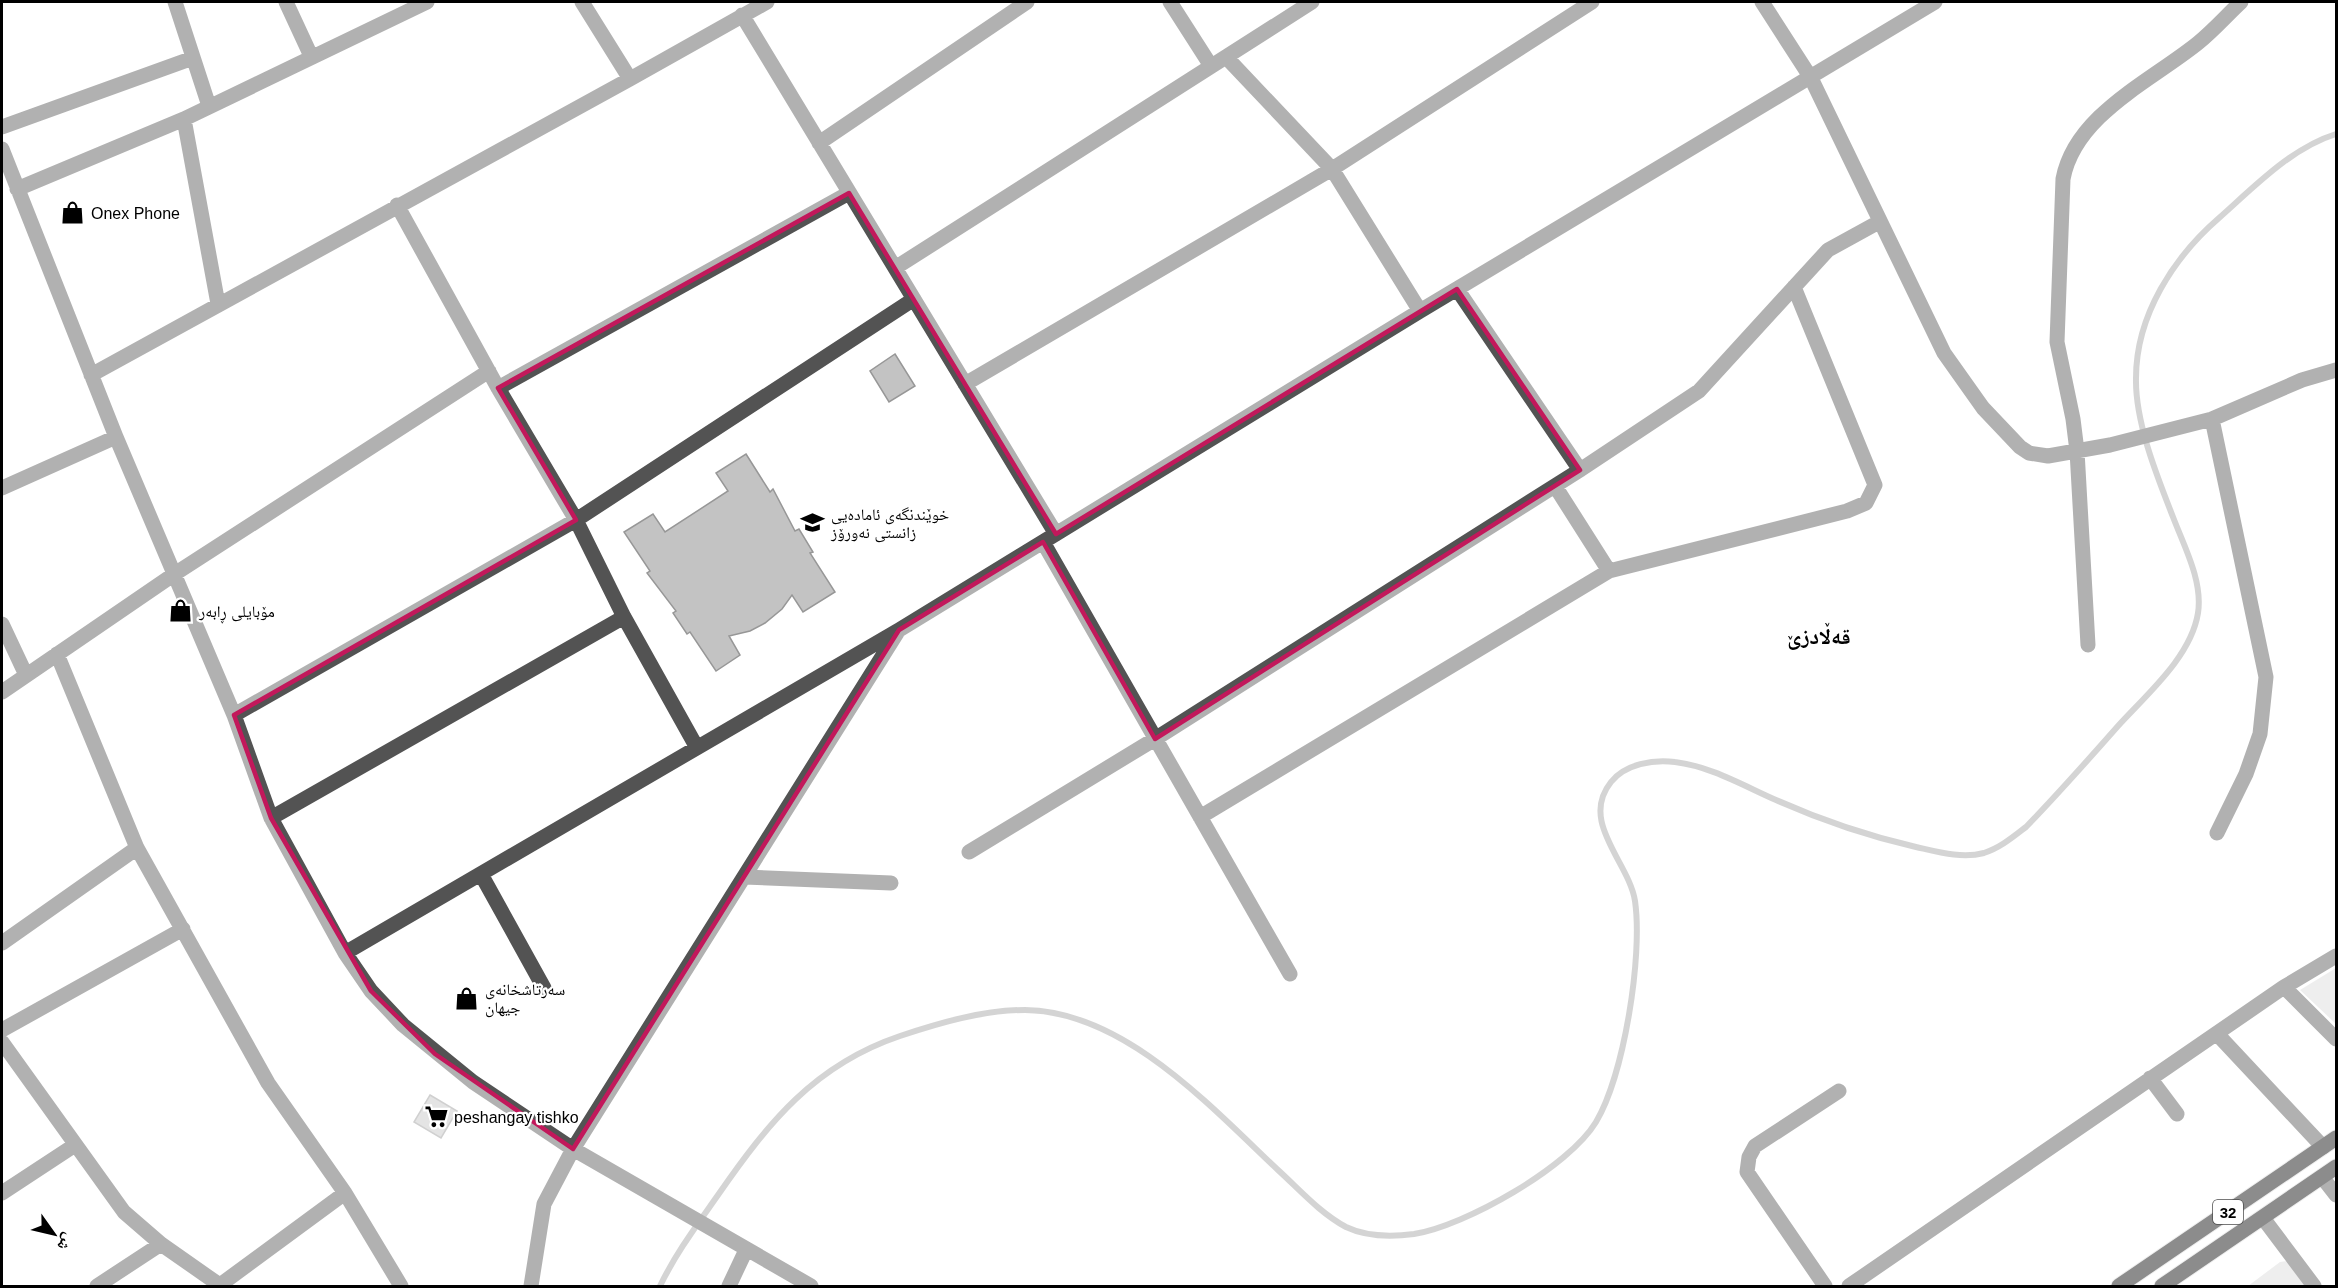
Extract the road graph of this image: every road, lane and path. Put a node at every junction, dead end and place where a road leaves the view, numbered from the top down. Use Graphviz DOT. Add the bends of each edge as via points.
graph roads {
  1 [pos="176,2"];
  2 [pos="286,2"];
  3 [pos="427,2"];
  4 [pos="582,2"];
  5 [pos="766,2"];
  6 [pos="1027,2"];
  7 [pos="1170,2"];
  8 [pos="1312,2"];
  9 [pos="1592,2"];
  10 [pos="1762,2"];
  11 [pos="1935,2"];
  12 [pos="2241,2"];
  13 [pos="742,15"];
  14 [pos="311,56"];
  15 [pos="1226,57"];
  16 [pos="193,58"];
  17 [pos="1211,66"];
  18 [pos="1811,78"];
  19 [pos="630,80"];
  20 [pos="209,106"];
  21 [pos="184,119"];
  22 [pos="2,127"];
  23 [pos="819,143"];
  24 [pos="2,149"];
  25 [pos="1332,169"];
  26 [pos="17,189"];
  27 [pos="849,193"];
  28 [pos="397,205"];
  29 [pos="1879,222"];
  30 [pos="895,268"];
  31 [pos="1794,287"];
  32 [pos="1457,289"];
  33 [pos="914,299"];
  34 [pos="218,304"];
  35 [pos="1420,311"];
  36 [pos="2337,370"];
  37 [pos="489,371"];
  38 [pos="92,375"];
  39 [pos="965,384"];
  40 [pos="498,388"];
  41 [pos="2212,419"];
  42 [pos="116,437"];
  43 [pos="2077,451"];
  44 [pos="1580,470"];
  45 [pos="1555,486"];
  46 [pos="2,488"];
  47 [pos="576,520"];
  48 [pos="1049,538"];
  49 [pos="1609,571"];
  50 [pos="173,575"];
  51 [pos="624,617"];
  52 [pos="2,624"];
  53 [pos="899,630"];
  54 [pos="2088,645"];
  55 [pos="57,654"];
  56 [pos="26,675"];
  57 [pos="2,692"];
  58 [pos="234,715"];
  59 [pos="1155,739"];
  60 [pos="696,746"];
  61 [pos="1200,817"];
  62 [pos="271,818"];
  63 [pos="2217,833"];
  64 [pos="137,848"];
  65 [pos="969,852"];
  66 [pos="482,876"];
  67 [pos="744,877"];
  68 [pos="891,883"];
  69 [pos="183,929"];
  70 [pos="2,943"];
  71 [pos="345,953"];
  72 [pos="2337,956"];
  73 [pos="1290,974"];
  74 [pos="2284,987"];
  75 [pos="544,988"];
  76 [pos="2,1030"];
  77 [pos="2218,1035"];
  78 [pos="2337,1039"];
  79 [pos="2,1042"];
  80 [pos="2150,1078"];
  81 [pos="1839,1091"];
  82 [pos="2177,1114"];
  83 [pos="2337,1138"];
  84 [pos="75,1145"];
  85 [pos="2323,1147"];
  86 [pos="573,1149"];
  87 [pos="2337,1167"];
  88 [pos="2322,1177"];
  89 [pos="2,1193"];
  90 [pos="345,1193"];
  91 [pos="2337,1195"];
  92 [pos="2263,1218"];
  93 [pos="161,1244"];
  94 [pos="743,1249"];
  95 [pos="220,1286"];
  96 [pos="97,1287"];
  97 [pos="401,1287"];
  98 [pos="531,1287"];
  99 [pos="729,1287"];
  100 [pos="811,1287"];
  101 [pos="1826,1287"];
  102 [pos="1849,1287"];
  103 [pos="2119,1287"];
  104 [pos="2162,1287"];
  105 [pos="2314,1287"];
  1 -- 16 [label="street"];
  2 -- 14 [label="street"];
  3 -- 14 [label="street"];
  4 -- 19 [label="street"];
  5 -- 13 [label="street"];
  6 -- 23 [label="street"];
  7 -- 17 [label="street"];
  8 -- 15 [label="street"];
  9 -- 25 [label="street"];
  10 -- 18 [label="street"];
  11 -- 18 [label="street"];
  12 -- 43 [label="street" via="2200,42 2100,116 2085,130 2067,160 2063,178 2057,342"];
  13 -- 19 [label="street"];
  13 -- 23 [label="street"];
  14 -- 20 [label="street"];
  15 -- 17 [label="street"];
  15 -- 25 [label="street"];
  16 -- 20 [label="street"];
  16 -- 22 [label="street"];
  17 -- 30 [label="street"];
  18 -- 29 [label="street"];
  18 -- 32 [label="street"];
  19 -- 28 [label="street"];
  20 -- 21 [label="street"];
  21 -- 26 [label="street"];
  21 -- 34 [label="street"];
  23 -- 27 [label="street"];
  24 -- 26 [label="street"];
  25 -- 35 [label="street"];
  25 -- 39 [label="street"];
  26 -- 38 [label="street"];
  27 -- 30 [label="street"];
  27 -- 40 [label="street"];
  28 -- 34 [label="street"];
  28 -- 37 [label="street"];
  29 -- 31 [label="street" via="1828,250"];
  29 -- 43 [label="street" via="1944,353 1997,424 2029,453 2048,456"];
  30 -- 33 [label="street"];
  31 -- 44 [label="street" via="1699,391"];
  31 -- 49 [label="street" via="1875,485 1866,503"];
  32 -- 35 [label="street"];
  32 -- 44 [label="street"];
  33 -- 39 [label="street"];
  33 -- 47 [label="street"];
  34 -- 38 [label="street"];
  35 -- 48 [label="street"];
  36 -- 41 [label="street" via="2302,380"];
  37 -- 40 [label="street"];
  37 -- 50 [label="street"];
  38 -- 42 [label="street"];
  39 -- 48 [label="street"];
  40 -- 47 [label="street"];
  41 -- 43 [label="street"];
  41 -- 63 [label="street" via="2266,677 2260,734 2246,774"];
  42 -- 46 [label="street"];
  42 -- 50 [label="street"];
  43 -- 54 [label="street"];
  44 -- 45 [label="street"];
  45 -- 49 [label="street"];
  45 -- 59 [label="street"];
  47 -- 51 [label="street"];
  47 -- 58 [label="street"];
  48 -- 53 [label="street"];
  48 -- 59 [label="street"];
  49 -- 61 [label="street"];
  50 -- 55 [label="street"];
  50 -- 58 [label="street"];
  51 -- 60 [label="street"];
  51 -- 62 [label="street"];
  52 -- 56 [label="street"];
  53 -- 60 [label="street"];
  53 -- 67 [label="street"];
  55 -- 56 [label="street"];
  55 -- 64 [label="street"];
  56 -- 57 [label="street"];
  58 -- 62 [label="street"];
  59 -- 61 [label="street"];
  59 -- 65 [label="street"];
  60 -- 66 [label="street"];
  61 -- 73 [label="street"];
  62 -- 71 [label="street"];
  64 -- 69 [label="street"];
  64 -- 70 [label="street"];
  66 -- 71 [label="street"];
  66 -- 75 [label="street"];
  67 -- 68 [label="street"];
  67 -- 86 [label="street"];
  69 -- 76 [label="street"];
  69 -- 90 [label="street" via="268,1083"];
  71 -- 86 [label="street" via="371,991 435,1054"];
  72 -- 74 [label="street"];
  74 -- 77 [label="street"];
  74 -- 78 [label="street"];
  77 -- 80 [label="street"];
  77 -- 85 [label="street"];
  79 -- 84 [label="street"];
  80 -- 82 [label="street"];
  80 -- 102 [label="street"];
  81 -- 101 [label="street" via="1755,1146 1747,1172"];
  83 -- 85 [label="main road, 32"];
  84 -- 89 [label="street"];
  84 -- 93 [label="street" via="124,1212"];
  85 -- 103 [label="main road, 32"];
  86 -- 94 [label="street"];
  86 -- 98 [label="street" via="544,1204"];
  87 -- 88 [label="main road, 32"];
  88 -- 91 [label="street"];
  88 -- 92 [label="main road, 32"];
  90 -- 95 [label="street"];
  90 -- 97 [label="street"];
  92 -- 104 [label="main road, 32"];
  92 -- 105 [label="street"];
  93 -- 95 [label="street"];
  93 -- 96 [label="street"];
  94 -- 99 [label="street"];
  94 -- 100 [label="street"];
}
